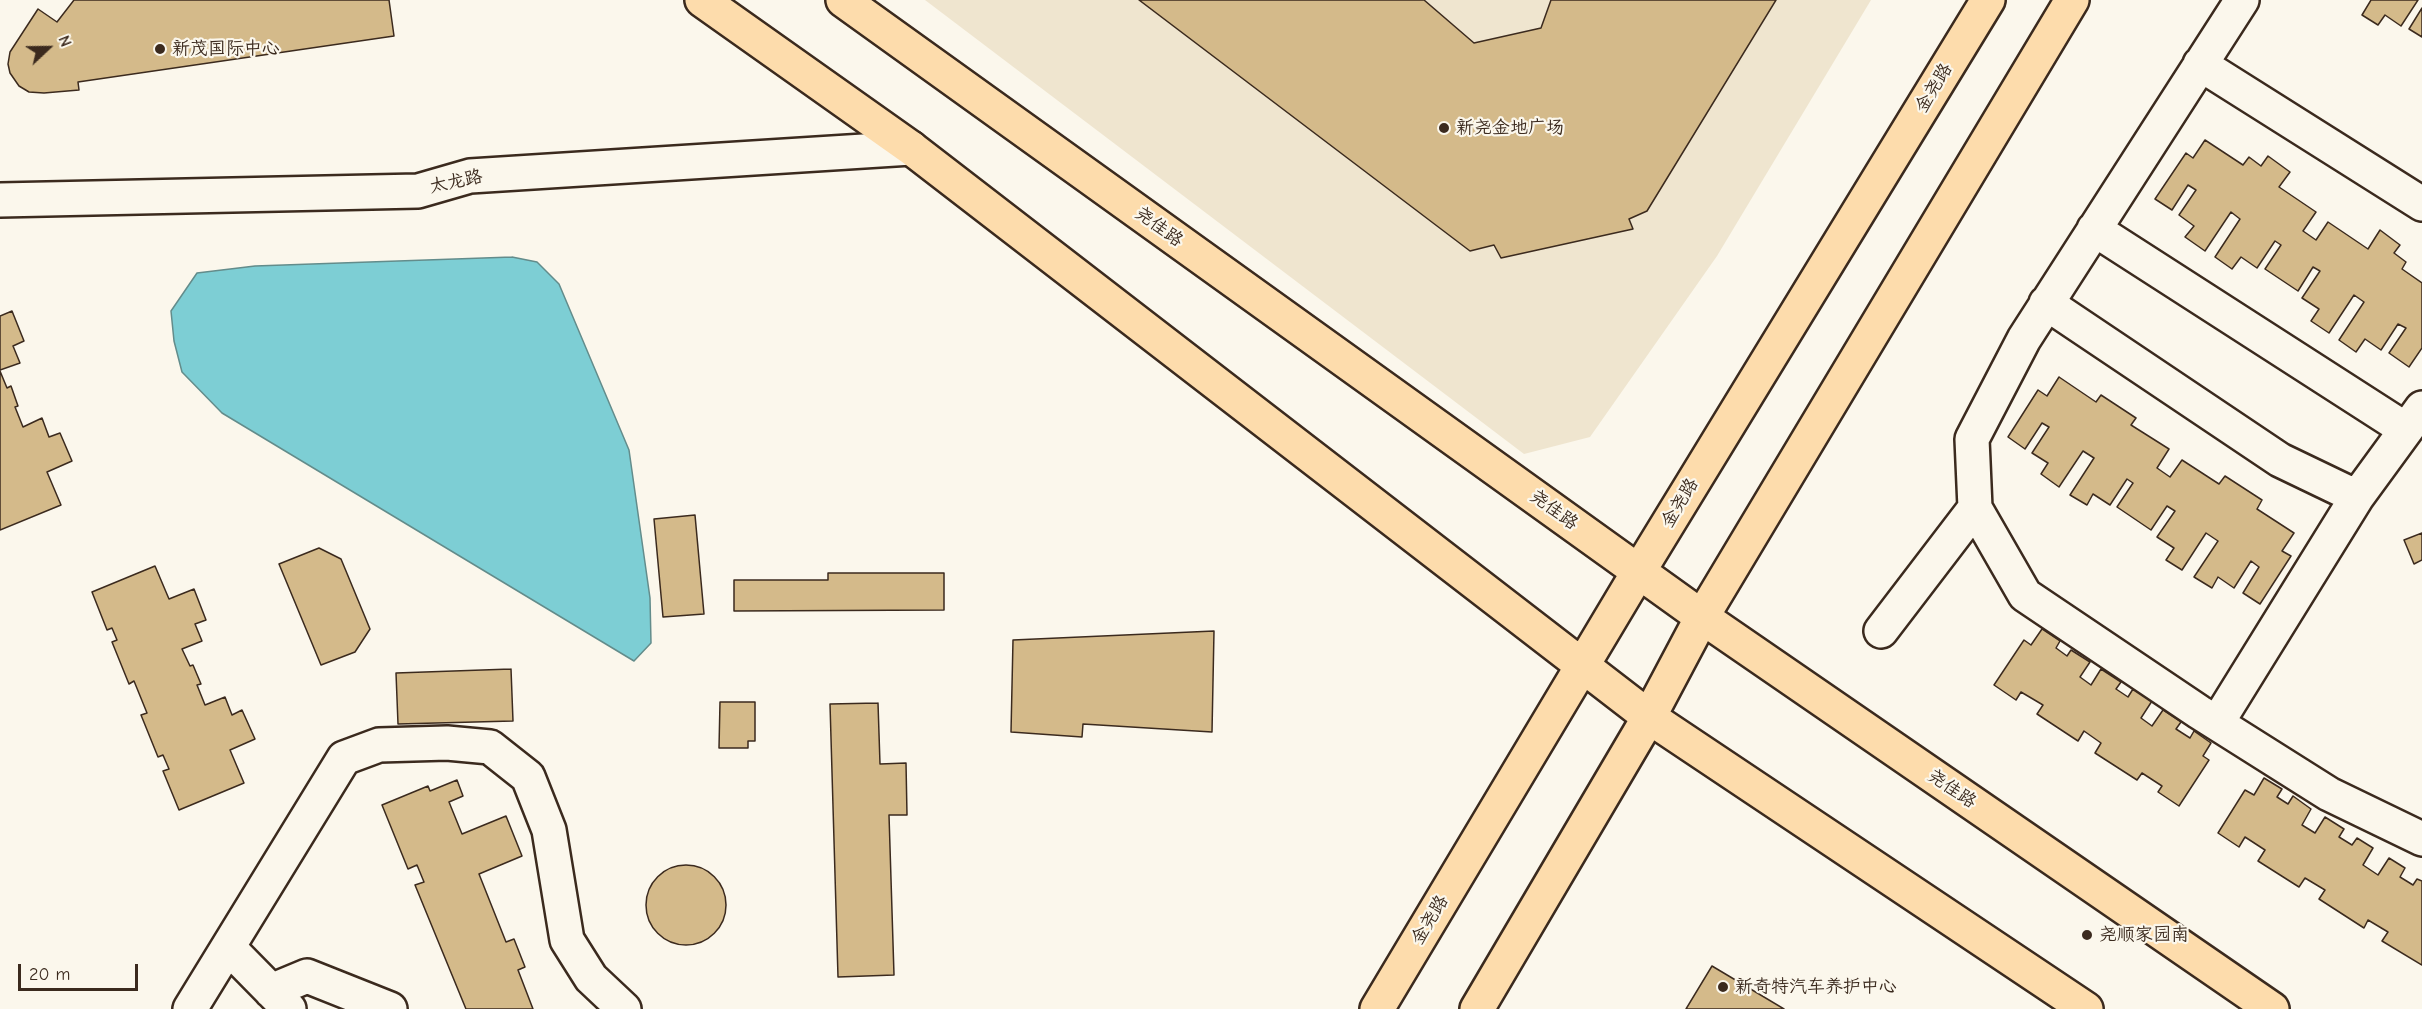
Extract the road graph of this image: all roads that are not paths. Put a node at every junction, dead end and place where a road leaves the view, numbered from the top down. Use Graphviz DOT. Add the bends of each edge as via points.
graph roads {
  1 [pos="702,0"];
  2 [pos="843,0"];
  3 [pos="1988,0"];
  4 [pos="2072,0"];
  5 [pos="2242,0"];
  6 [pos="2200,64"];
  7 [pos="911,148"];
  8 [pos="0,200"];
  9 [pos="2422,204"];
  10 [pos="2094,229"];
  11 [pos="2046,303"];
  12 [pos="2414,418"];
  13 [pos="2357,497"];
  14 [pos="1975,508"];
  15 [pos="1639,571"];
  16 [pos="1702,617"];
  17 [pos="1881,631"];
  18 [pos="1583,665"];
  19 [pos="1648,717"];
  20 [pos="2217,723"];
  21 [pos="2422,839"];
  22 [pos="228,947"];
  23 [pos="280,1000"];
  24 [pos="190,1009"];
  25 [pos="390,1009"];
  26 [pos="624,1009"];
  27 [pos="1377,1009"];
  28 [pos="1476,1009"];
  29 [pos="2086,1009"];
  30 [pos="2272,1009"];
  1 -- 7 [label="main road"];
  2 -- 15 [label="main road, 尧佳路"];
  3 -- 15 [label="main road, 金尧路"];
  4 -- 16 [label="main road"];
  5 -- 6 [label="street"];
  6 -- 9 [label="street"];
  6 -- 10 [label="street"];
  7 -- 8 [label="street, 太龙路" via="470,176 418,191"];
  7 -- 18 [label="main road"];
  10 -- 11 [label="street"];
  10 -- 12 [label="street"];
  11 -- 13 [label="street" via="2280,460"];
  11 -- 14 [label="street" via="1972,439"];
  12 -- 13 [label="street"];
  13 -- 20 [label="street"];
  14 -- 17 [label="street"];
  14 -- 20 [label="street" via="2025,596"];
  15 -- 16 [label="main road, 尧佳路"];
  15 -- 18 [label="main road, 金尧路"];
  16 -- 19 [label="main road"];
  16 -- 30 [label="main road, 尧佳路"];
  18 -- 19 [label="main road"];
  18 -- 27 [label="main road, 金尧路"];
  19 -- 28 [label="main road"];
  19 -- 29 [label="main road"];
  20 -- 21 [label="street" via="2329,794"];
  22 -- 23 [label="street"];
  22 -- 24 [label="street"];
  22 -- 26 [label="street" via="344,758 379,745 447,743 490,747 528,777 549,830 567,940 591,978"];
  23 -- 25 [label="street" via="307,976"];
}
